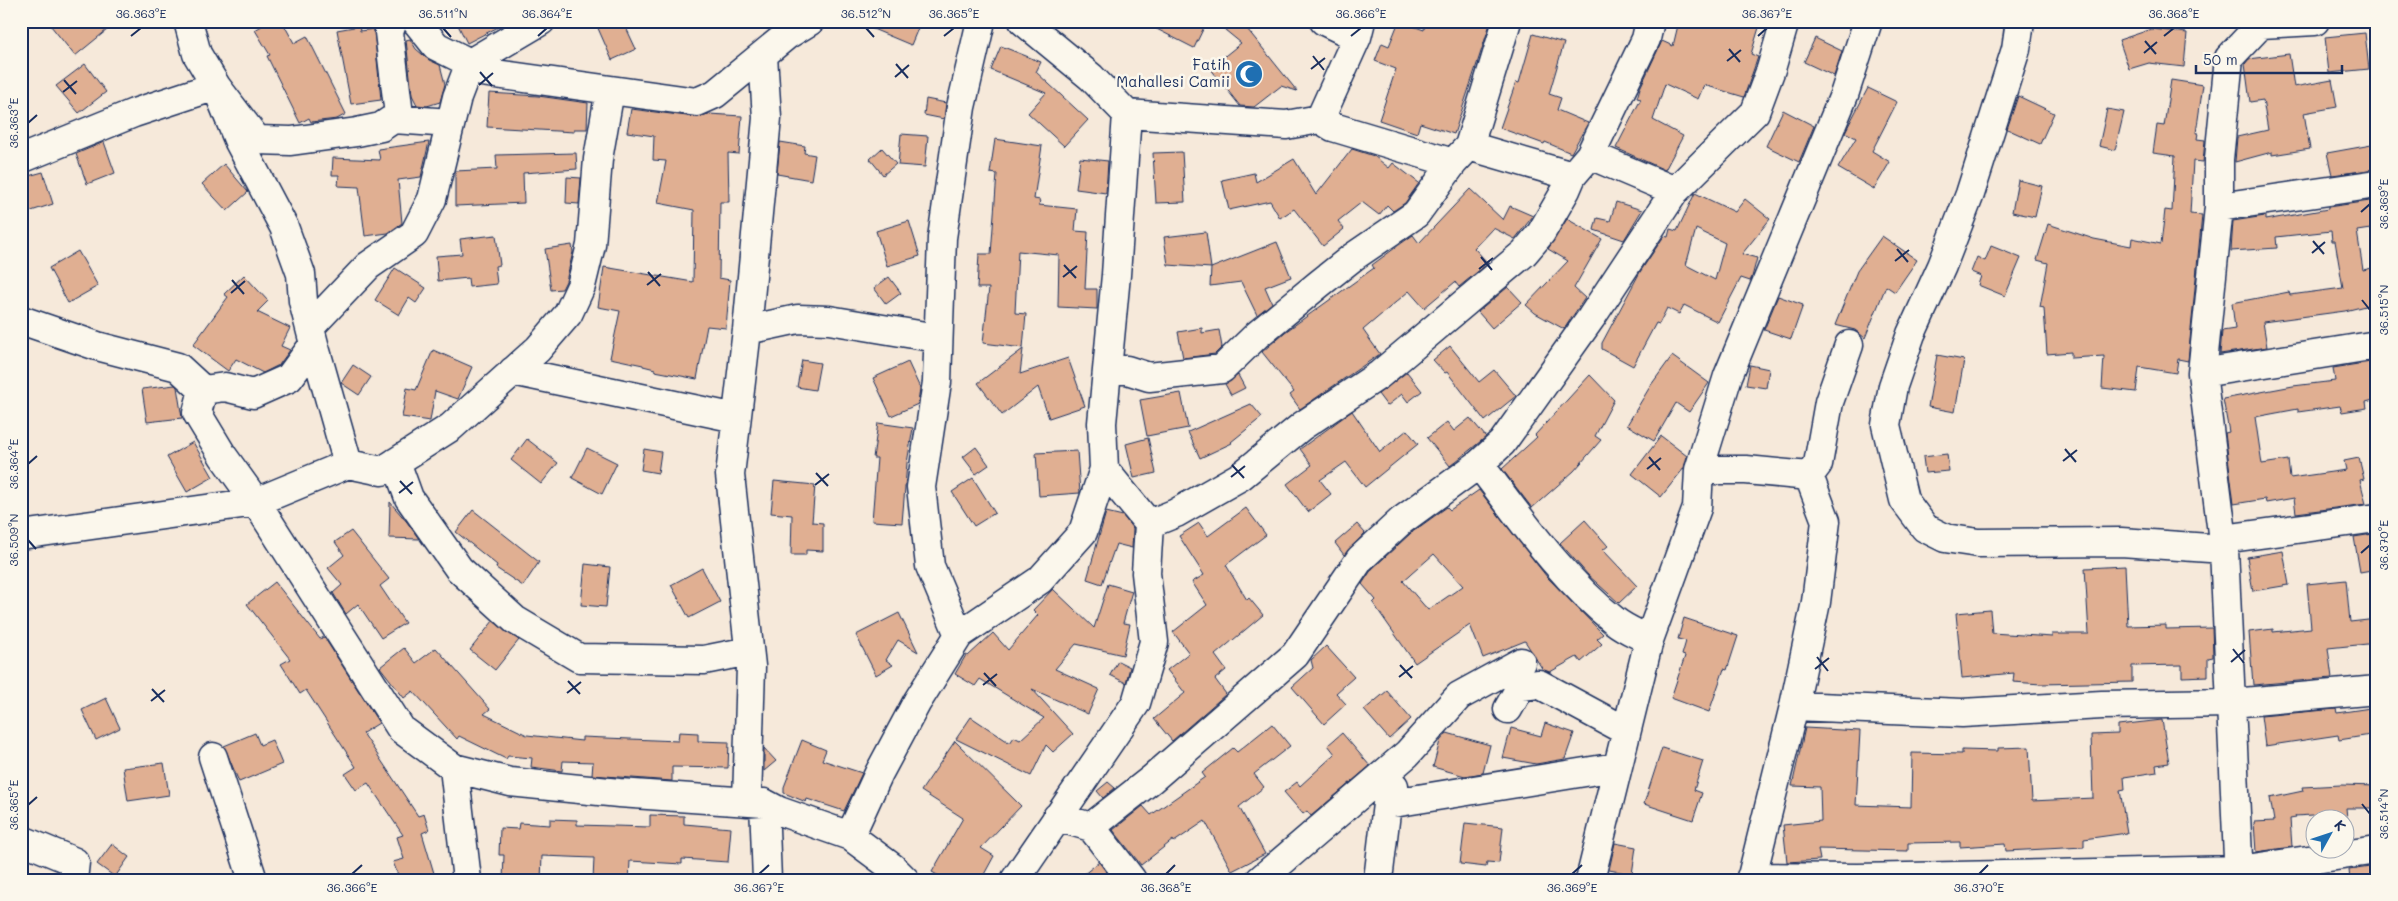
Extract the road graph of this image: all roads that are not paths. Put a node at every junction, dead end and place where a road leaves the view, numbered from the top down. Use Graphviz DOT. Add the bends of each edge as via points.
graph roads {
  1 [pos="188,21"];
  2 [pos="393,21"];
  3 [pos="416,21"];
  4 [pos="541,21"];
  5 [pos="810,21"];
  6 [pos="981,21"];
  7 [pos="1023,21"];
  8 [pos="1324,21"];
  9 [pos="1507,21"];
  10 [pos="1650,21"];
  11 [pos="1785,21"];
  12 [pos="1868,21"];
  13 [pos="2020,21"];
  14 [pos="2315,21"];
  15 [pos="1359,29"];
  16 [pos="763,56"];
  17 [pos="470,63"];
  18 [pos="216,86"];
  19 [pos="610,90"];
  20 [pos="1127,114"];
  21 [pos="394,118"];
  22 [pos="1320,119"];
  23 [pos="450,123"];
  24 [pos="1461,155"];
  25 [pos="1590,155"];
  26 [pos="21,158"];
  27 [pos="1572,176"];
  28 [pos="2377,184"];
  29 [pos="1675,192"];
  30 [pos="2219,207"];
  31 [pos="21,320"];
  32 [pos="746,330"];
  33 [pos="312,335"];
  34 [pos="938,338"];
  35 [pos="2377,344"];
  36 [pos="1849,345"];
  37 [pos="1108,370"];
  38 [pos="513,371"];
  39 [pos="2202,373"];
  40 [pos="203,390"];
  41 [pos="736,418"];
  42 [pos="396,462"];
  43 [pos="348,464"];
  44 [pos="1480,464"];
  45 [pos="1104,469"];
  46 [pos="1699,470"];
  47 [pos="1809,476"];
  48 [pos="256,502"];
  49 [pos="2377,518"];
  50 [pos="1149,524"];
  51 [pos="21,535"];
  52 [pos="2224,544"];
  53 [pos="959,636"];
  54 [pos="1648,640"];
  55 [pos="749,651"];
  56 [pos="1521,662"];
  57 [pos="2377,690"];
  58 [pos="2232,703"];
  59 [pos="1794,706"];
  60 [pos="1508,710"];
  61 [pos="1626,731"];
  62 [pos="1407,754"];
  63 [pos="213,757"];
  64 [pos="1616,767"];
  65 [pos="454,768"];
  66 [pos="755,802"];
  67 [pos="1387,804"];
  68 [pos="1057,817"];
  69 [pos="1091,827"];
  70 [pos="850,836"];
  71 [pos="21,842"];
  72 [pos="2377,850"];
  73 [pos="2239,875"];
  74 [pos="1751,878"];
  75 [pos="73,880"];
  76 [pos="253,880"];
  77 [pos="467,880"];
  78 [pos="767,880"];
  79 [pos="905,880"];
  80 [pos="1015,880"];
  81 [pos="1132,880"];
  82 [pos="1260,880"];
  83 [pos="1378,880"];
  84 [pos="1590,880"];
  1 -- 18 [label="street" via="197,54"];
  2 -- 21 [label="street" via="389,32 399,115"];
  3 -- 17 [label="street" via="436,46"];
  4 -- 17 [label="street"];
  5 -- 16 [label="street" via="787,35"];
  6 -- 34 [label="street" via="961,107 942,238"];
  7 -- 20 [label="street" via="1090,77"];
  8 -- 15 [label="street"];
  9 -- 24 [label="street"];
  10 -- 25 [label="street" via="1646,39"];
  11 -- 29 [label="street" via="1772,69 1755,112"];
  12 -- 46 [label="street" via="1844,96 1728,376"];
  13 -- 52 [label="street" via="2016,49 1970,194 1911,334 1893,386 1886,425 1904,500 1925,528 1945,538 1978,543"];
  14 -- 30 [label="street" via="2261,24 2229,58 2219,159"];
  15 -- 22 [label="street"];
  16 -- 19 [label="street" via="715,94 696,102"];
  16 -- 32 [label="street" via="767,118"];
  17 -- 19 [label="street" via="481,72"];
  17 -- 23 [label="street"];
  18 -- 21 [label="street" via="257,140 291,141 357,132 381,127"];
  18 -- 26 [label="street" via="134,113"];
  18 -- 33 [label="street" via="239,142 284,227 301,274 303,301"];
  19 -- 38 [label="street" via="598,159 591,245 581,286 568,314 538,349"];
  20 -- 22 [label="street" via="1286,125"];
  20 -- 37 [label="street"];
  21 -- 23 [label="street"];
  22 -- 24 [label="street" via="1333,127"];
  23 -- 33 [label="street" via="432,199 414,234 368,266"];
  24 -- 27 [label="street"];
  24 -- 37 [label="street" via="1416,214 1319,284 1257,335 1222,369 1149,377 1127,370"];
  25 -- 27 [label="street"];
  25 -- 29 [label="street"];
  27 -- 50 [label="street" via="1541,233 1524,253 1462,308 1418,340 1379,375 1302,426 1242,476 1176,513"];
  28 -- 30 [label="street"];
  29 -- 44 [label="street" via="1502,443"];
  30 -- 39 [label="street"];
  31 -- 40 [label="street" via="98,346 178,367"];
  32 -- 34 [label="street" via="798,319 829,320"];
  32 -- 41 [label="street"];
  33 -- 40 [label="street" via="289,378 253,394 225,387"];
  33 -- 43 [label="street"];
  34 -- 53 [label="street" via="937,382 921,487 930,566"];
  35 -- 39 [label="street"];
  36 -- 47 [label="street" via="1829,402 1818,464"];
  37 -- 45 [label="street" via="1102,423"];
  38 -- 41 [label="street"];
  38 -- 42 [label="street" via="451,428"];
  39 -- 52 [label="street"];
  40 -- 48 [label="street" via="197,413"];
  41 -- 55 [label="street" via="730,475"];
  42 -- 43 [label="street" via="382,471"];
  42 -- 55 [label="street" via="409,498 459,569 515,620 579,658 704,660"];
  43 -- 48 [label="street"];
  44 -- 54 [label="street" via="1530,531 1585,594 1617,622"];
  44 -- 69 [label="street" via="1401,521 1360,559 1295,655 1152,779"];
  45 -- 50 [label="street"];
  45 -- 53 [label="street" via="1083,532 1040,580"];
  46 -- 47 [label="street" via="1746,470"];
  46 -- 54 [label="street" via="1697,508"];
  47 -- 59 [label="street" via="1826,521 1816,602"];
  48 -- 51 [label="street"];
  48 -- 65 [label="street" via="401,730"];
  49 -- 52 [label="street"];
  50 -- 68 [label="street" via="1146,572 1154,642 1136,703"];
  52 -- 58 [label="street"];
  53 -- 70 [label="street" via="917,702"];
  54 -- 61 [label="street"];
  55 -- 66 [label="street"];
  56 -- 62 [label="street" via="1459,696"];
  57 -- 58 [label="street"];
  58 -- 59 [label="street" via="2102,705 1962,713"];
  58 -- 73 [label="street"];
  59 -- 74 [label="street"];
  60 -- 61 [label="street" via="1521,686 1539,684"];
  61 -- 64 [label="street"];
  62 -- 67 [label="street"];
  62 -- 82 [label="street"];
  63 -- 76 [label="street"];
  64 -- 67 [label="street"];
  64 -- 84 [label="street"];
  65 -- 66 [label="street" via="510,782"];
  65 -- 77 [label="street"];
  66 -- 70 [label="street"];
  66 -- 78 [label="street"];
  67 -- 83 [label="street"];
  68 -- 69 [label="street"];
  68 -- 80 [label="street"];
  69 -- 81 [label="street"];
  70 -- 79 [label="street"];
  71 -- 75 [label="street" via="75,862"];
  72 -- 73 [label="street"];
  73 -- 74 [label="street"];
}
